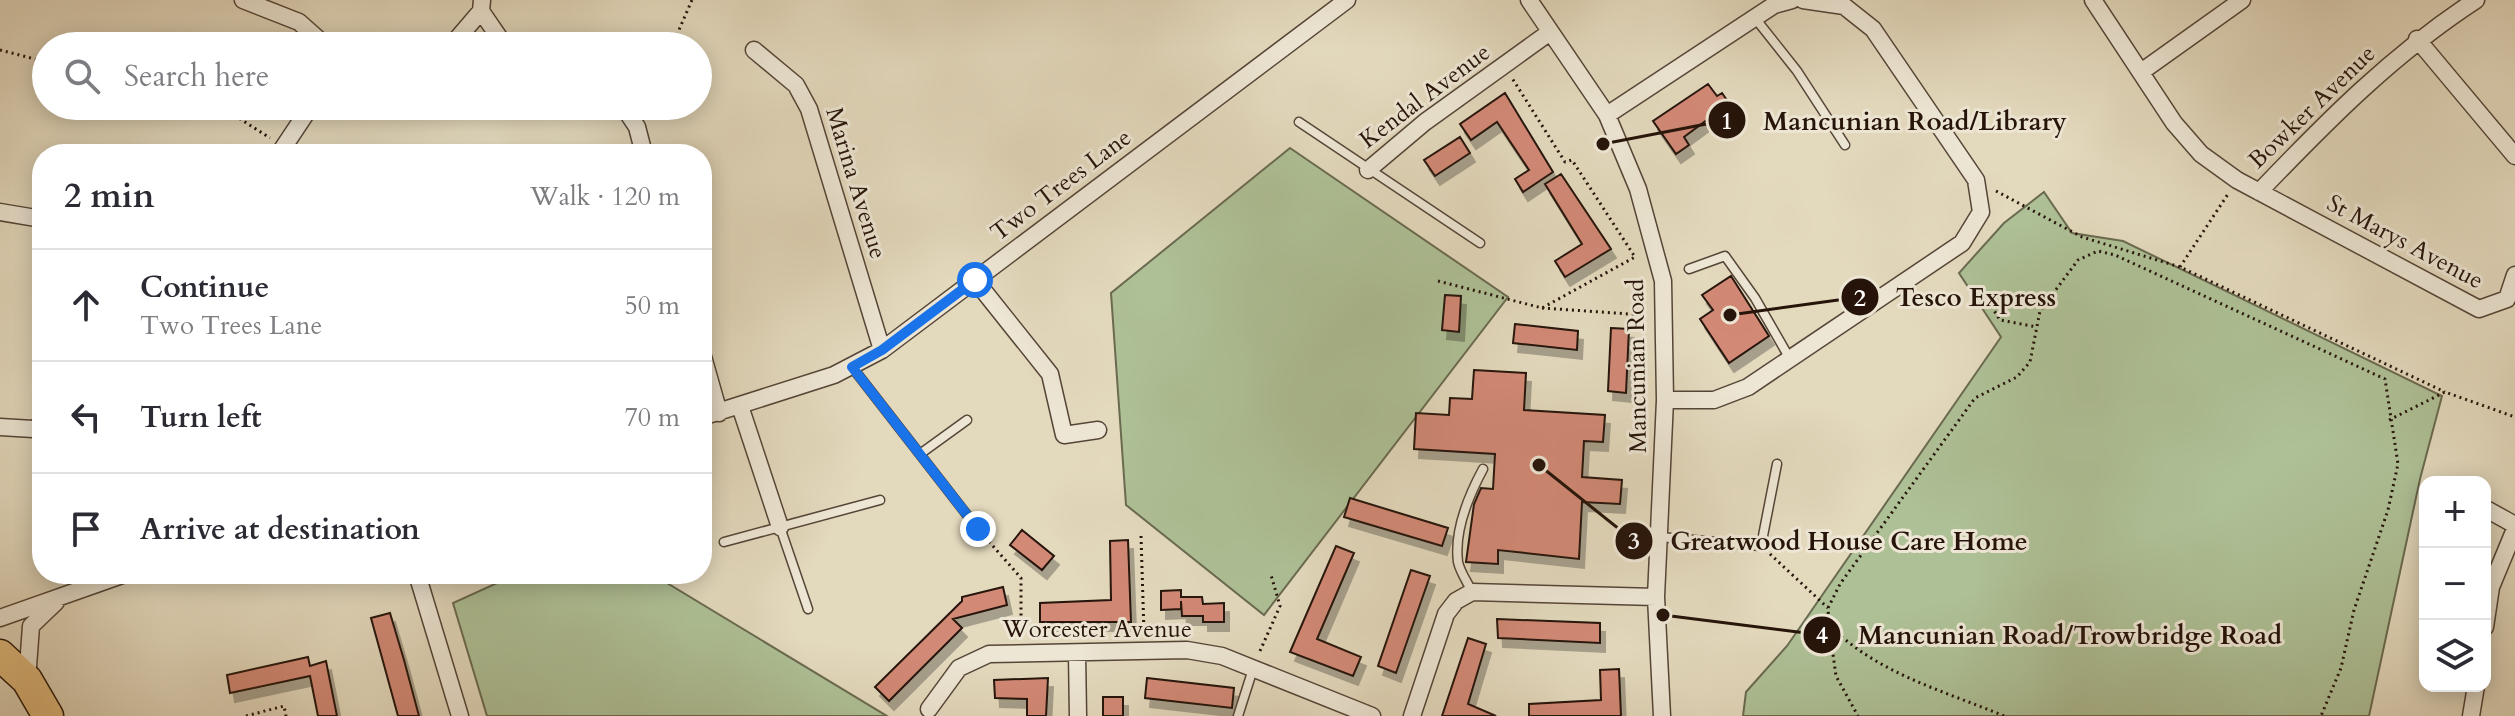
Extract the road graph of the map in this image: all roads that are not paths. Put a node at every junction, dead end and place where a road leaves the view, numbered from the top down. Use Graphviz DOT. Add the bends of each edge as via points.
graph roads {
  1 [pos="243,0"];
  2 [pos="1347,0"];
  3 [pos="1529,0"];
  4 [pos="1792,0"];
  5 [pos="1803,0"];
  6 [pos="2093,0"];
  7 [pos="2242,0"];
  8 [pos="2476,0"];
  9 [pos="1772,2"];
  10 [pos="481,6"];
  11 [pos="1754,17"];
  12 [pos="310,32"];
  13 [pos="462,32"];
  14 [pos="497,32"];
  15 [pos="1550,32"];
  16 [pos="2417,39"];
  17 [pos="754,50"];
  18 [pos="2141,72"];
  19 [pos="1607,115"];
  20 [pos="301,120"];
  21 [pos="632,120"];
  22 [pos="1299,122"];
  23 [pos="285,144"];
  24 [pos="641,144"];
  25 [pos="1845,145"];
  26 [pos="2515,156"];
  27 [pos="1368,170"];
  28 [pos="2259,192"];
  29 [pos="0,212"];
  30 [pos="32,217"];
  31 [pos="1480,243"];
  32 [pos="1689,269"];
  33 [pos="2515,275"];
  34 [pos="975,280"];
  35 [pos="882,350"];
  36 [pos="1790,360"];
  37 [pos="852,367"];
  38 [pos="712,388"];
  39 [pos="1665,400"];
  40 [pos="740,406"];
  41 [pos="719,413"];
  42 [pos="712,415"];
  43 [pos="967,420"];
  44 [pos="0,427"];
  45 [pos="32,429"];
  46 [pos="1098,430"];
  47 [pos="920,454"];
  48 [pos="1777,464"];
  49 [pos="1483,469"];
  50 [pos="880,500"];
  51 [pos="2491,512"];
  52 [pos="780,527"];
  53 [pos="2515,527"];
  54 [pos="978,529"];
  55 [pos="1660,537"];
  56 [pos="724,542"];
  57 [pos="91,584"];
  58 [pos="420,584"];
  59 [pos="74,589"];
  60 [pos="1472,592"];
  61 [pos="1656,597"];
  62 [pos="808,609"];
  63 [pos="0,618"];
  64 [pos="2486,620"];
  65 [pos="1077,653"];
  66 [pos="0,655"];
  67 [pos="1255,664"];
  68 [pos="27,680"];
  69 [pos="2475,692"];
  70 [pos="929,709"];
  71 [pos="45,715"];
  72 [pos="460,716"];
  73 [pos="1078,716"];
  74 [pos="1238,716"];
  75 [pos="1372,716"];
  76 [pos="1412,716"];
  77 [pos="1662,716"];
  78 [pos="2471,716"];
  1 -- 12 [label="street" via="299,22"];
  2 -- 34 [label="street, Two Trees Lane"];
  3 -- 15 [label="street, Mancunian Road"];
  4 -- 9 [label="street"];
  5 -- 36 [label="street" via="1844,6 1873,29 1976,180 1981,212 1962,243"];
  6 -- 18 [label="street"];
  7 -- 18 [label="street"];
  8 -- 16 [label="street, Bowker Avenue"];
  9 -- 11 [label="street"];
  10 -- 13 [label="street"];
  10 -- 14 [label="street"];
  11 -- 19 [label="street"];
  11 -- 25 [label="lane"];
  15 -- 19 [label="street, Mancunian Road"];
  15 -- 27 [label="street, Kendal Avenue"];
  16 -- 26 [label="street"];
  16 -- 28 [label="street, Bowker Avenue" via="2355,92"];
  17 -- 35 [label="street, Marina Avenue" via="796,85 809,109"];
  18 -- 28 [label="street" via="2201,154"];
  19 -- 39 [label="street, Mancunian Road" via="1638,189 1663,281"];
  20 -- 23 [label="street"];
  21 -- 24 [label="street"];
  22 -- 27 [label="lane"];
  27 -- 31 [label="lane"];
  28 -- 33 [label="street, St Marys Avenue" via="2479,309 2507,299"];
  29 -- 30 [label="street"];
  32 -- 36 [label="lane" via="1725,256"];
  34 -- 35 [label="street, Two Trees Lane"];
  34 -- 46 [label="street" via="1050,374 1064,435"];
  35 -- 37 [label="street, Two Trees Lane"];
  36 -- 39 [label="street" via="1748,387 1714,400"];
  37 -- 40 [label="street, Two Trees Lane"];
  37 -- 47 [label="lane"];
  38 -- 41 [label="street"];
  39 -- 55 [label="street, Mancunian Road"];
  40 -- 41 [label="street, Two Trees Lane"];
  40 -- 52 [label="street"];
  41 -- 42 [label="street, Two Trees Lane"];
  43 -- 47 [label="lane"];
  44 -- 45 [label="street"];
  47 -- 54 [label="lane"];
  48 -- 55 [label="lane" via="1761,546"];
  49 -- 60 [label="lane" via="1465,509 1460,537 1458,563"];
  50 -- 52 [label="lane"];
  51 -- 53 [label="street"];
  52 -- 56 [label="lane"];
  52 -- 62 [label="lane"];
  53 -- 64 [label="street" via="2491,587"];
  55 -- 61 [label="street, Mancunian Road"];
  57 -- 59 [label="street"];
  58 -- 72 [label="street"];
  59 -- 63 [label="street"];
  59 -- 68 [label="street" via="31,626"];
  60 -- 61 [label="street"];
  60 -- 76 [label="street" via="1446,614"];
  61 -- 77 [label="street, Mancunian Road"];
  65 -- 67 [label="street, Worcester Avenue" via="1187,650"];
  65 -- 70 [label="street, Worcester Avenue" via="989,654 959,668"];
  65 -- 73 [label="street"];
  66 -- 68 [label="highway"];
  67 -- 74 [label="lane"];
  67 -- 75 [label="street, Worcester Avenue"];
  68 -- 71 [label="highway"];
  69 -- 78 [label="street"];
}
